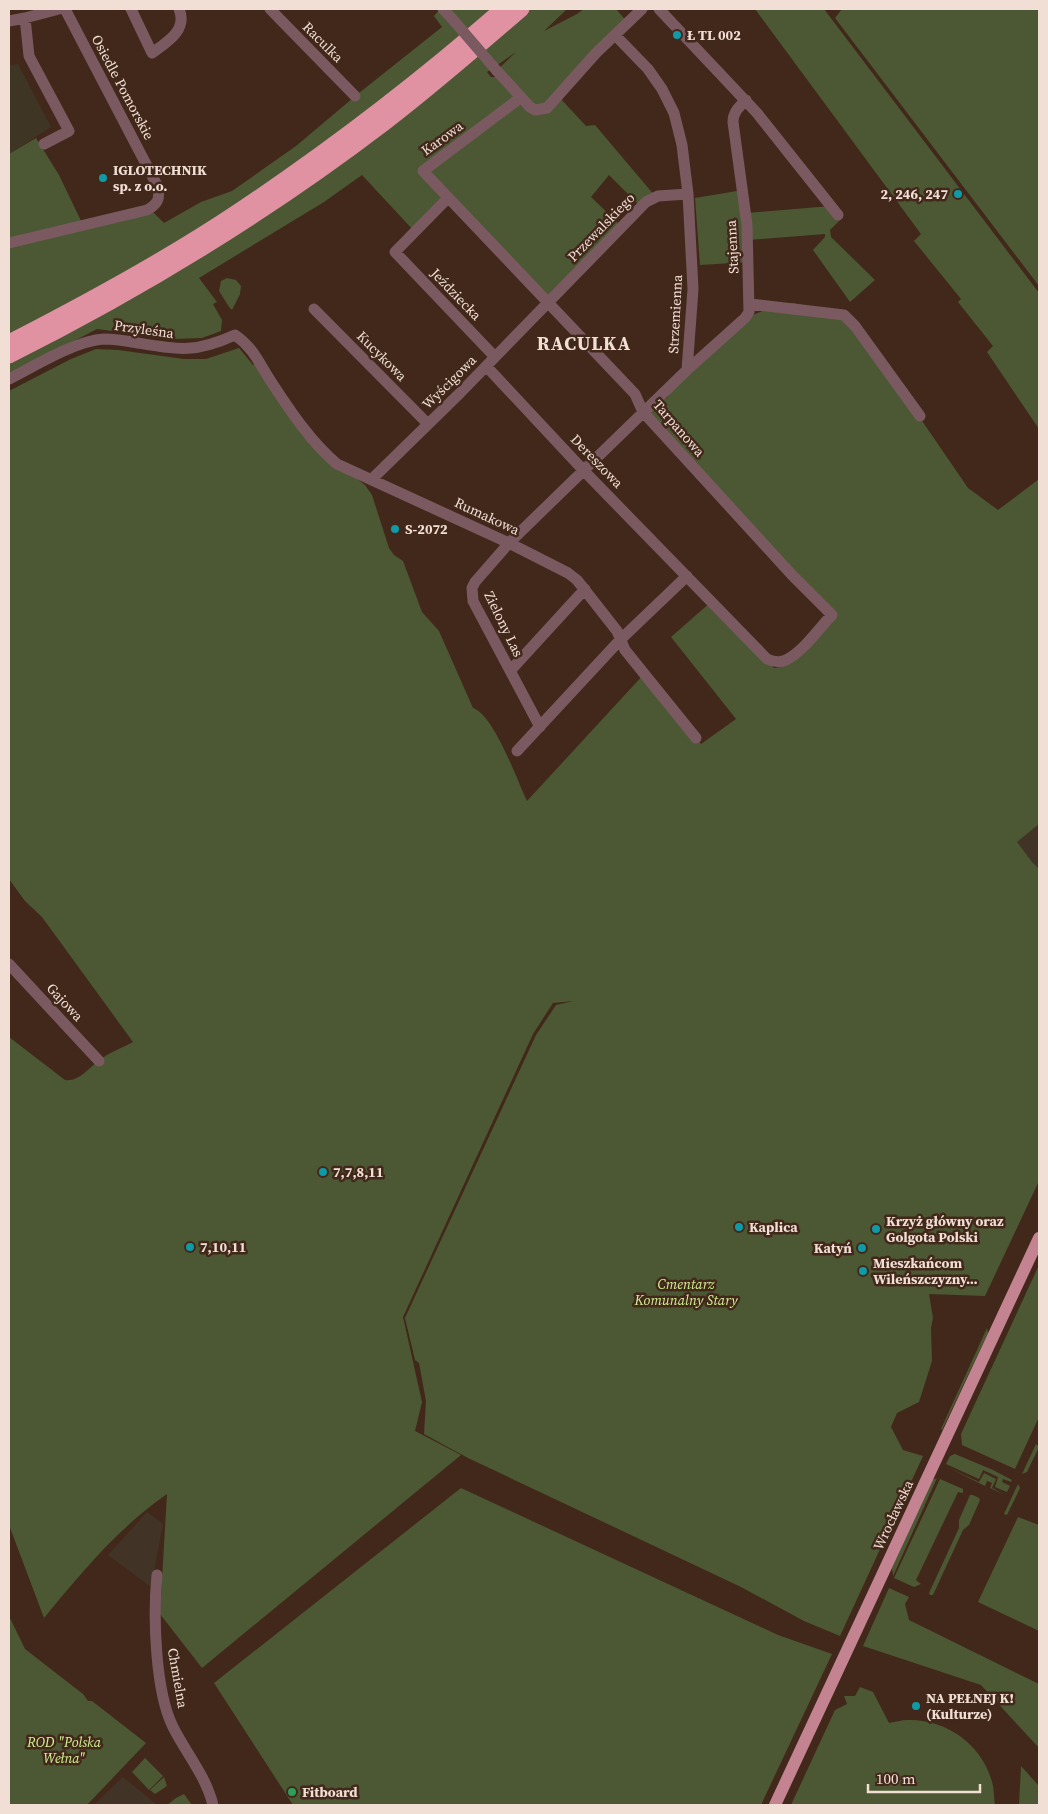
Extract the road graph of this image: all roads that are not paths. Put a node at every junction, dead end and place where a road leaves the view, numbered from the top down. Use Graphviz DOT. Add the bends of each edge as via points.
graph roads {
  1 [pos="59,9"];
  2 [pos="65,9"];
  3 [pos="131,9"];
  4 [pos="180,9"];
  5 [pos="270,9"];
  6 [pos="443,9"];
  7 [pos="502,9"];
  8 [pos="522,9"];
  9 [pos="642,9"];
  10 [pos="659,9"];
  11 [pos="25,18"];
  12 [pos="9,21"];
  13 [pos="615,35"];
  14 [pos="355,96"];
  15 [pos="520,98"];
  16 [pos="746,100"];
  17 [pos="44,144"];
  18 [pos="688,194"];
  19 [pos="448,198"];
  20 [pos="838,215"];
  21 [pos="9,243"];
  22 [pos="548,304"];
  23 [pos="750,304"];
  24 [pos="314,309"];
  25 [pos="9,342"];
  26 [pos="248,344"];
  27 [pos="9,356"];
  28 [pos="495,357"];
  29 [pos="486,366"];
  30 [pos="687,370"];
  31 [pos="9,379"];
  32 [pos="643,412"];
  33 [pos="920,416"];
  34 [pos="428,424"];
  35 [pos="584,470"];
  36 [pos="371,480"];
  37 [pos="509,543"];
  38 [pos="687,576"];
  39 [pos="585,589"];
  40 [pos="620,640"];
  41 [pos="767,659"];
  42 [pos="510,671"];
  43 [pos="540,727"];
  44 [pos="696,738"];
  45 [pos="517,751"];
  46 [pos="9,964"];
  47 [pos="99,1061"];
  48 [pos="1039,1238"];
  49 [pos="157,1575"];
  50 [pos="213,1805"];
  51 [pos="775,1805"];
  1 -- 11 [label="street"];
  2 -- 21 [label="street, Osiedle Pomorskie" via="158,187 160,197 147,210"];
  3 -- 4 [label="street" via="152,53 176,34 181,25"];
  5 -- 14 [label="street, Raculka"];
  6 -- 15 [label="street, bridge"];
  7 -- 25 [label="highway" via="378,112 253,201 180,248"];
  8 -- 27 [label="highway" via="385,122 244,222 128,293"];
  9 -- 13 [label="street"];
  10 -- 16 [label="street"];
  11 -- 12 [label="street"];
  11 -- 17 [label="street" via="30,59 68,131"];
  13 -- 15 [label="street" via="547,108 535,110"];
  13 -- 18 [label="street, Strzemienna" via="648,69 674,113"];
  15 -- 19 [label="street, Karowa" via="423,170"];
  16 -- 20 [label="street"];
  16 -- 23 [label="street, Stajenna" via="733,115 733,122 747,225"];
  18 -- 22 [label="street, Przewalskiego" via="658,196 646,202"];
  18 -- 30 [label="street, Strzemienna" via="693,295"];
  19 -- 22 [label="street, Tarpanowa"];
  19 -- 28 [label="street, Jeździecka" via="395,252"];
  22 -- 28 [label="street, Wyścigowa"];
  22 -- 32 [label="street, Tarpanowa" via="635,394"];
  23 -- 30 [label="street" via="745,318"];
  23 -- 33 [label="street" via="844,315"];
  24 -- 34 [label="street, Kucykowa"];
  26 -- 31 [label="street, Przyleśna" via="235,335 209,346 190,349 103,339 82,343"];
  26 -- 36 [label="street, Rumakowa" via="270,382 324,453 338,464"];
  28 -- 29 [label="street, Wyścigowa"];
  29 -- 34 [label="street, Wyścigowa"];
  29 -- 35 [label="street, Dereszowa"];
  30 -- 32 [label="street, Strzemienna"];
  32 -- 35 [label="street, Strzemienna"];
  32 -- 41 [label="street, Tarpanowa" via="832,615 787,660 773,662"];
  34 -- 36 [label="street, Wyścigowa"];
  35 -- 37 [label="street, Strzemienna"];
  35 -- 38 [label="street, Dereszowa"];
  36 -- 37 [label="street, Rumakowa"];
  37 -- 39 [label="street, Rumakowa" via="568,572"];
  37 -- 42 [label="street, Zielony Las" via="475,582 472,594"];
  38 -- 40 [label="street"];
  38 -- 41 [label="street, Dereszowa"];
  39 -- 40 [label="street, Rumakowa" via="617,631"];
  39 -- 42 [label="street, Zielony Las"];
  40 -- 43 [label="street"];
  40 -- 44 [label="street, Rumakowa"];
  42 -- 43 [label="street, Zielony Las"];
  43 -- 45 [label="street"];
  46 -- 47 [label="street, Gajowa"];
  48 -- 51 [label="main road, Wrocławska"];
  49 -- 50 [label="street, Chmielna" via="157,1658 165,1705"];
}
